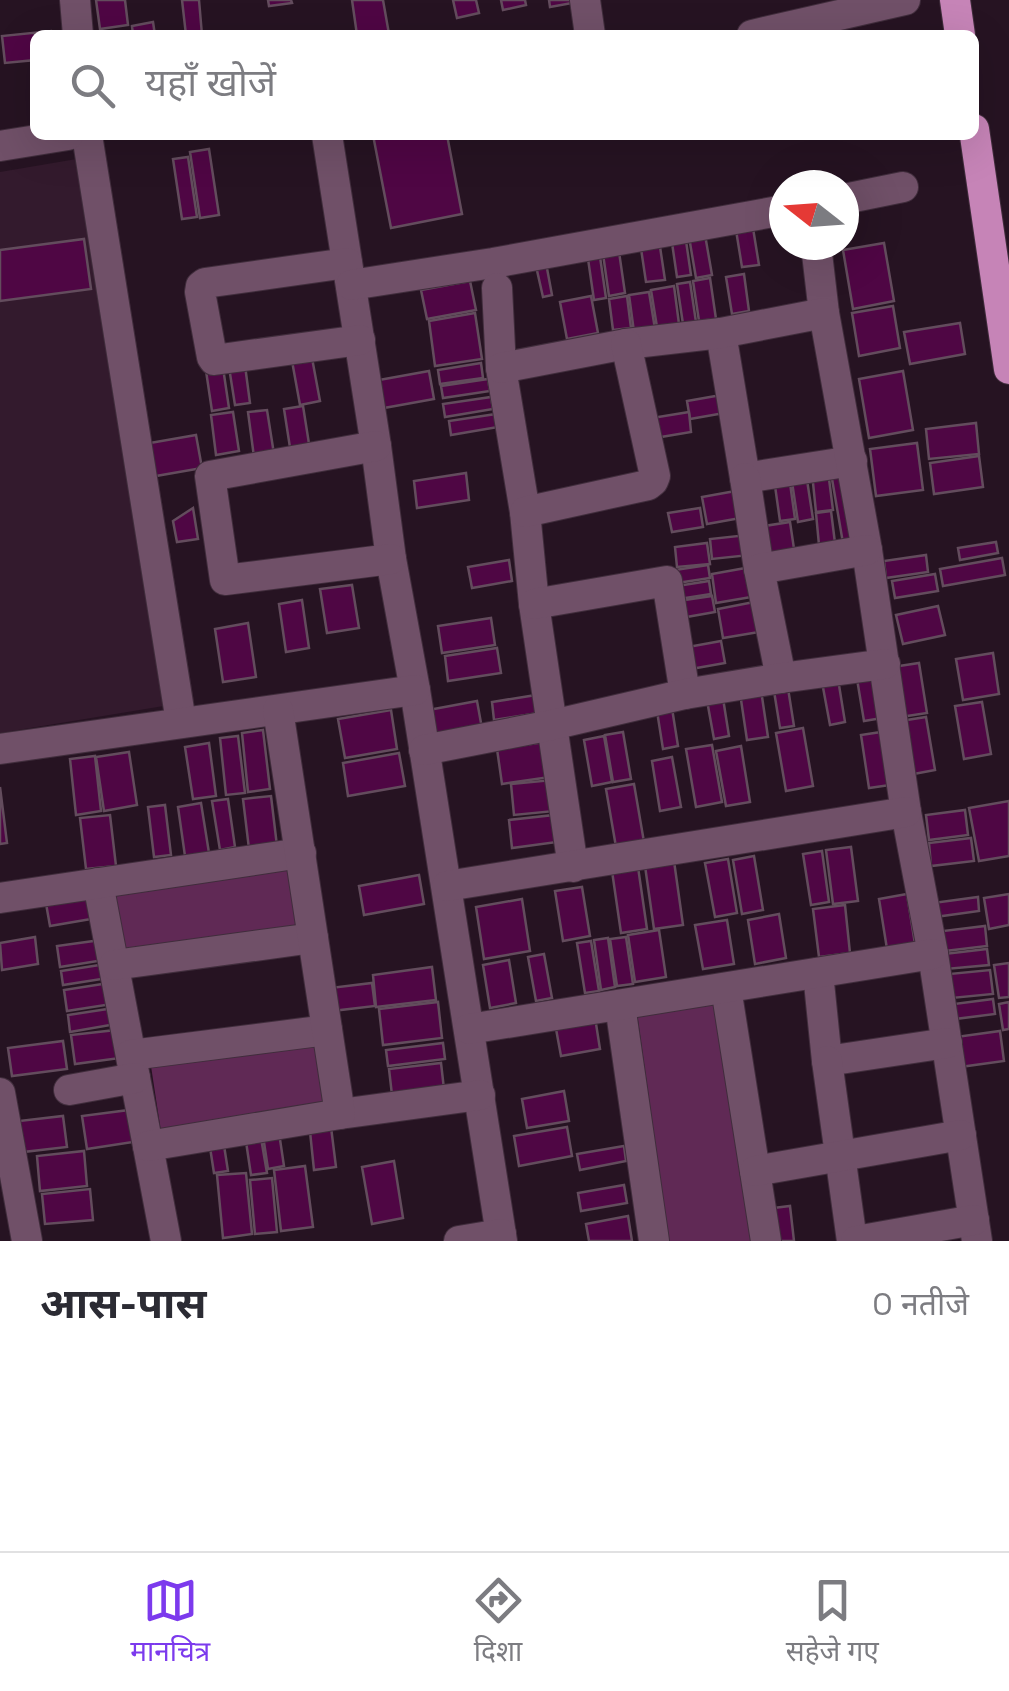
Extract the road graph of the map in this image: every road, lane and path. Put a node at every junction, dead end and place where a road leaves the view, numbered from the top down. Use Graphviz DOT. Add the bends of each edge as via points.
graph roads {
  1 [pos="74,0"];
  2 [pos="585,0"];
  3 [pos="906,0"];
  4 [pos="955,0"];
  5 [pos="77,30"];
  6 [pos="589,30"];
  7 [pos="774,30"];
  8 [pos="959,30"];
  9 [pos="37,140"];
  10 [pos="88,140"];
  11 [pos="328,140"];
  12 [pos="975,140"];
  13 [pos="0,146"];
  14 [pos="903,187"];
  15 [pos="859,196"];
  16 [pos="769,213"];
  17 [pos="818,260"];
  18 [pos="349,274"];
  19 [pos="497,288"];
  20 [pos="824,312"];
  21 [pos="721,333"];
  22 [pos="360,340"];
  23 [pos="626,344"];
  24 [pos="501,368"];
  25 [pos="1009,369"];
  26 [pos="376,446"];
  27 [pos="852,461"];
  28 [pos="745,478"];
  29 [pos="524,512"];
  30 [pos="867,550"];
  31 [pos="391,559"];
  32 [pos="759,569"];
  33 [pos="534,604"];
  34 [pos="884,664"];
  35 [pos="780,678"];
  36 [pos="415,690"];
  37 [pos="685,694"];
  38 [pos="278,710"];
  39 [pos="181,722"];
  40 [pos="552,725"];
  41 [pos="0,750"];
  42 [pos="424,750"];
  43 [pos="906,812"];
  44 [pos="301,853"];
  45 [pos="573,867"];
  46 [pos="98,883"];
  47 [pos="446,886"];
  48 [pos="0,898"];
  49 [pos="313,938"];
  50 [pos="933,954"];
  51 [pos="114,966"];
  52 [pos="818,972"];
  53 [pos="726,988"];
  54 [pos="620,1005"];
  55 [pos="469,1029"];
  56 [pos="327,1030"];
  57 [pos="947,1042"];
  58 [pos="827,1062"];
  59 [pos="133,1067"];
  60 [pos="69,1090"];
  61 [pos="0,1093"];
  62 [pos="480,1095"];
  63 [pos="340,1114"];
  64 [pos="961,1136"];
  65 [pos="148,1146"];
  66 [pos="841,1157"];
  67 [pos="755,1171"];
  68 [pos="976,1231"];
  69 [pos="502,1238"];
  70 [pos="27,1241"];
  71 [pos="166,1241"];
  72 [pos="459,1241"];
  73 [pos="654,1241"];
  74 [pos="766,1241"];
  75 [pos="854,1241"];
  1 -- 5 [label="street"];
  2 -- 6 [label="street"];
  3 -- 7 [label="street"];
  4 -- 8 [label="main road"];
  9 -- 13 [label="street"];
  10 -- 39 [label="street"];
  11 -- 18 [label="street"];
  12 -- 25 [label="main road"];
  14 -- 15 [label="street"];
  16 -- 18 [label="street" via="493,263"];
  17 -- 20 [label="street"];
  18 -- 22 [label="street"];
  18 -- 22 [label="street" via="205,283 200,292 214,360"];
  19 -- 24 [label="street"];
  20 -- 21 [label="street"];
  20 -- 27 [label="street"];
  21 -- 23 [label="street"];
  21 -- 28 [label="street"];
  22 -- 26 [label="street"];
  23 -- 24 [label="street"];
  23 -- 29 [label="street" via="653,482"];
  24 -- 29 [label="street"];
  26 -- 31 [label="street"];
  26 -- 31 [label="street" via="210,476 225,580"];
  27 -- 28 [label="street"];
  27 -- 30 [label="street"];
  28 -- 32 [label="street"];
  29 -- 33 [label="street"];
  30 -- 32 [label="street"];
  30 -- 34 [label="street"];
  31 -- 36 [label="street"];
  32 -- 35 [label="street"];
  33 -- 37 [label="street" via="667,581"];
  33 -- 40 [label="street"];
  34 -- 35 [label="street"];
  34 -- 43 [label="street"];
  35 -- 37 [label="street"];
  36 -- 38 [label="street"];
  36 -- 42 [label="street"];
  37 -- 40 [label="street"];
  38 -- 39 [label="street"];
  38 -- 44 [label="street"];
  39 -- 41 [label="street"];
  40 -- 42 [label="street"];
  40 -- 45 [label="street"];
  42 -- 47 [label="street"];
  43 -- 45 [label="street"];
  43 -- 50 [label="street"];
  44 -- 46 [label="street"];
  44 -- 49 [label="street"];
  45 -- 47 [label="street"];
  46 -- 48 [label="street"];
  46 -- 51 [label="street"];
  47 -- 55 [label="street"];
  49 -- 51 [label="street"];
  49 -- 56 [label="street"];
  50 -- 52 [label="street"];
  50 -- 57 [label="street"];
  51 -- 59 [label="street"];
  52 -- 53 [label="street"];
  52 -- 58 [label="street"];
  53 -- 54 [label="street"];
  53 -- 67 [label="street"];
  54 -- 55 [label="street"];
  54 -- 73 [label="street"];
  55 -- 62 [label="street"];
  56 -- 59 [label="street"];
  56 -- 63 [label="street"];
  57 -- 58 [label="street"];
  57 -- 64 [label="street"];
  58 -- 66 [label="street"];
  59 -- 60 [label="street"];
  59 -- 65 [label="street"];
  61 -- 70 [label="street"];
  62 -- 63 [label="street"];
  62 -- 69 [label="street"];
  63 -- 65 [label="street"];
  64 -- 66 [label="street"];
  64 -- 68 [label="street"];
  65 -- 71 [label="street"];
  66 -- 67 [label="street"];
  66 -- 75 [label="street"];
  67 -- 74 [label="street"];
  68 -- 75 [label="street"];
  69 -- 72 [label="street"];
}
